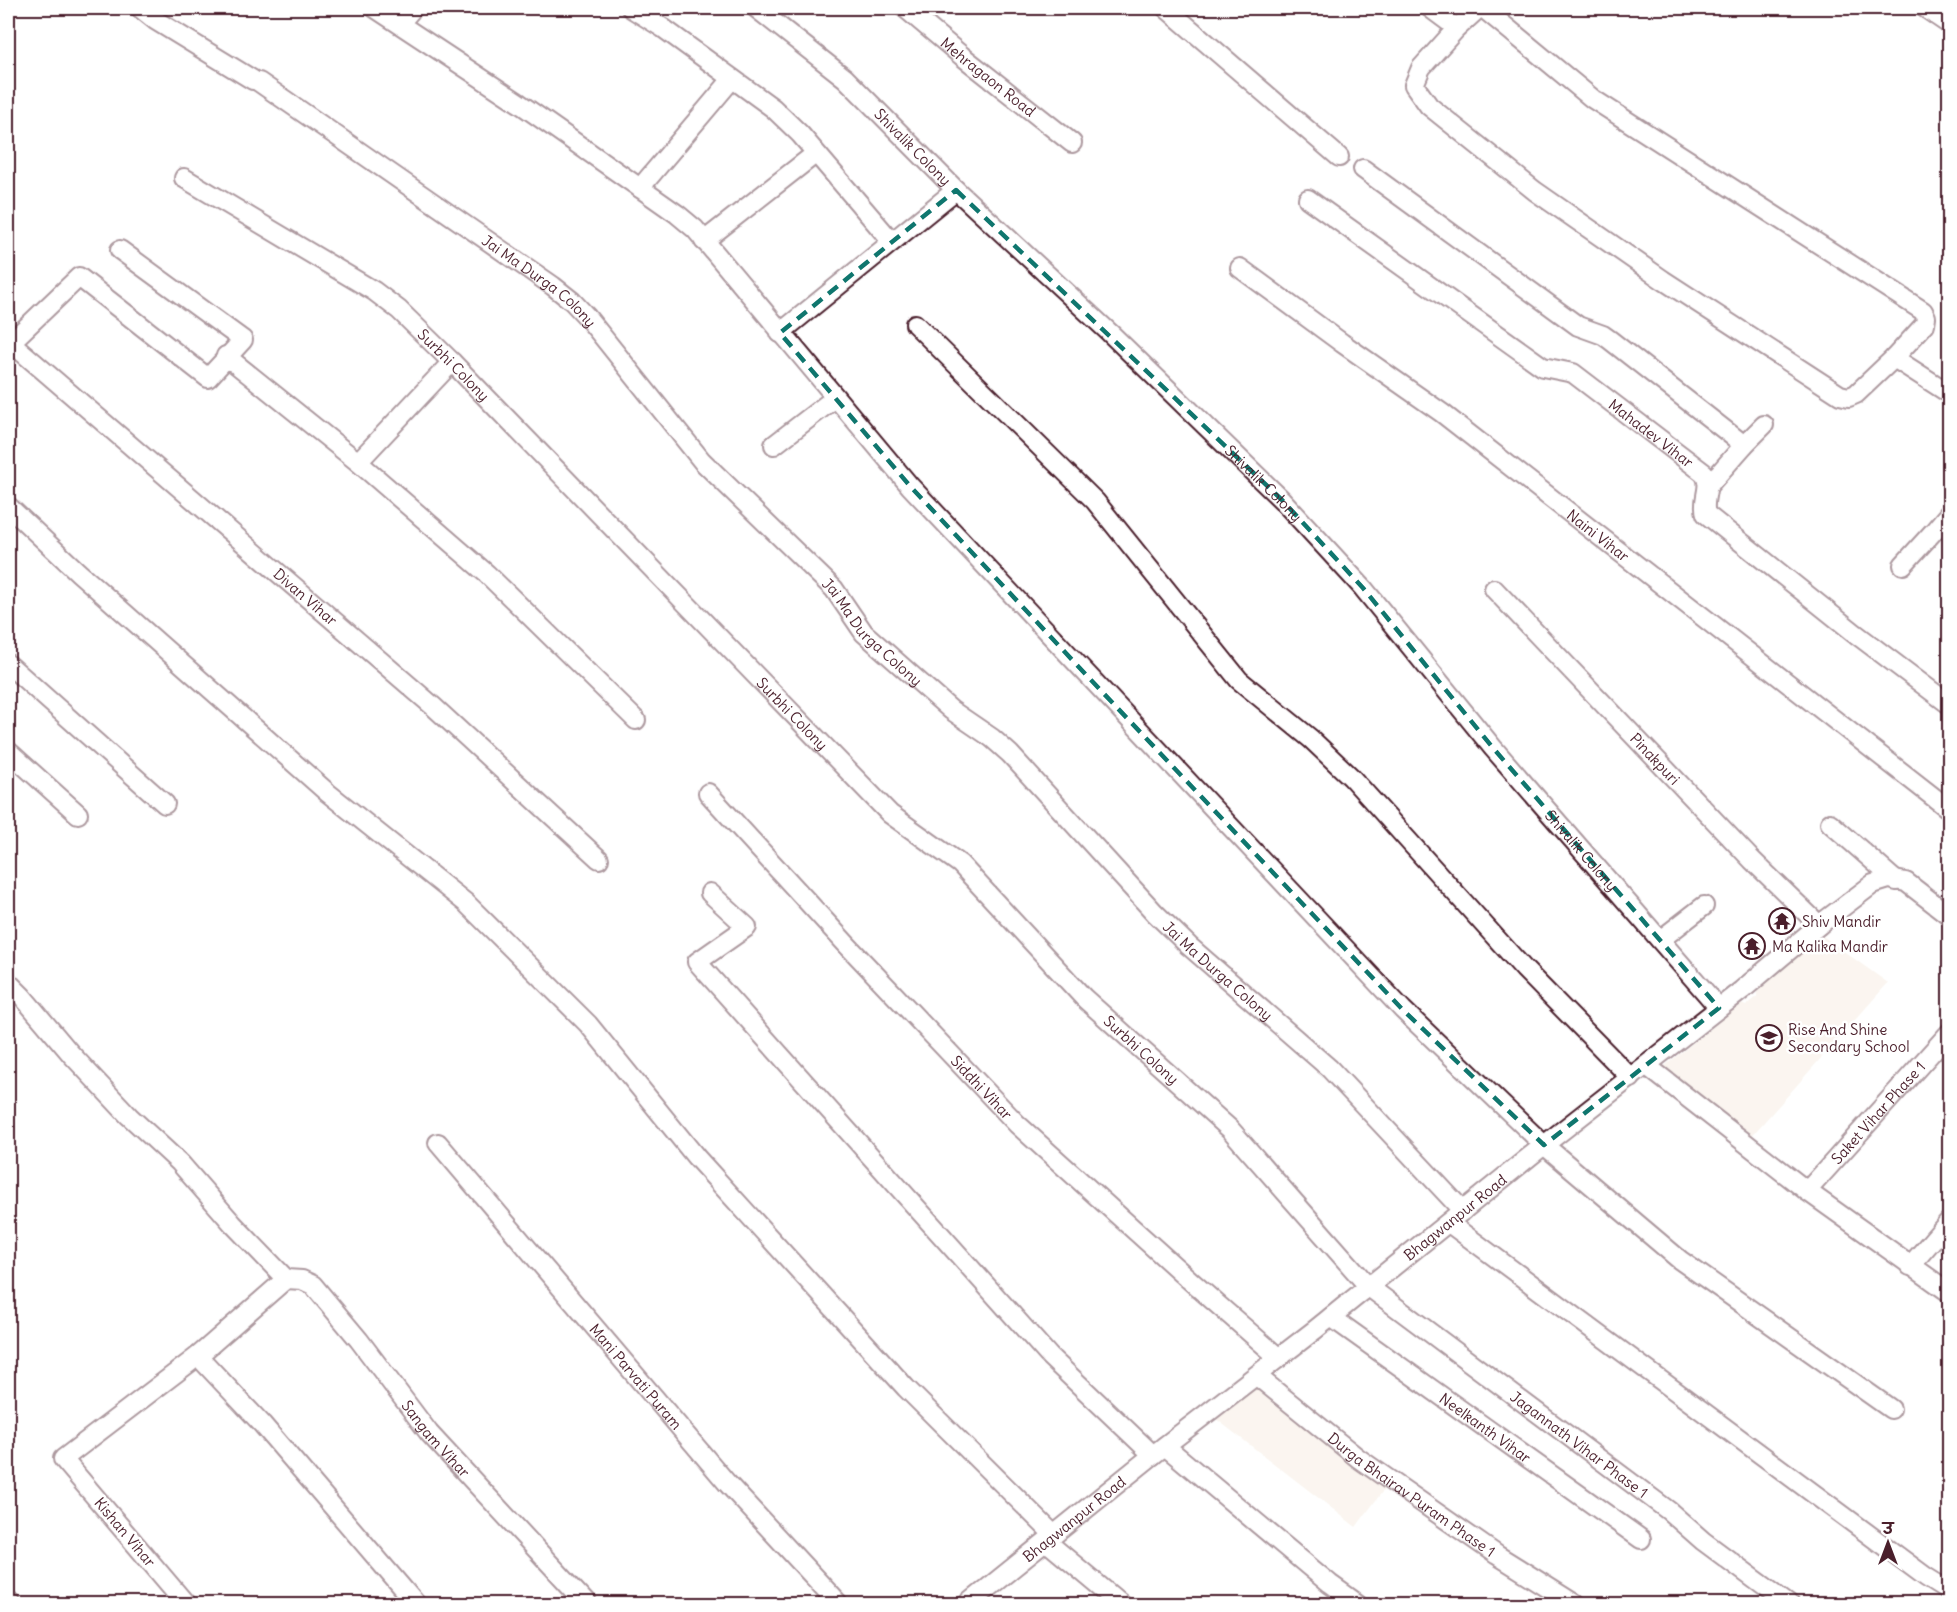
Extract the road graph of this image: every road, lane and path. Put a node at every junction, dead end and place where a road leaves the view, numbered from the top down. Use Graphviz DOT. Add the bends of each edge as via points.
graph roads {
  1 [pos="140,8"];
  2 [pos="375,8"];
  3 [pos="413,8"];
  4 [pos="632,8"];
  5 [pos="756,8"];
  6 [pos="905,8"];
  7 [pos="1166,8"];
  8 [pos="1430,8"];
  9 [pos="1481,8"];
  10 [pos="1925,8"];
  11 [pos="400,23"];
  12 [pos="1950,25"];
  13 [pos="1457,28"];
  14 [pos="732,79"];
  15 [pos="1072,143"];
  16 [pos="815,154"];
  17 [pos="1339,157"];
  18 [pos="1363,169"];
  19 [pos="184,178"];
  20 [pos="640,188"];
  21 [pos="956,190"];
  22 [pos="1308,200"];
  23 [pos="704,241"];
  24 [pos="892,242"];
  25 [pos="120,250"];
  26 [pos="1240,268"];
  27 [pos="915,324"];
  28 [pos="780,333"];
  29 [pos="9,341"];
  30 [pos="226,356"];
  31 [pos="1894,358"];
  32 [pos="452,362"];
  33 [pos="1950,394"];
  34 [pos="835,398"];
  35 [pos="1764,425"];
  36 [pos="774,445"];
  37 [pos="1744,445"];
  38 [pos="358,462"];
  39 [pos="1708,486"];
  40 [pos="8,506"];
  41 [pos="1950,512"];
  42 [pos="1942,536"];
  43 [pos="1903,565"];
  44 [pos="1494,589"];
  45 [pos="8,663"];
  46 [pos="1950,705"];
  47 [pos="636,720"];
  48 [pos="8,751"];
  49 [pos="708,793"];
  50 [pos="165,804"];
  51 [pos="1950,810"];
  52 [pos="78,813"];
  53 [pos="1830,823"];
  54 [pos="599,859"];
  55 [pos="1896,881"];
  56 [pos="710,893"];
  57 [pos="1704,906"];
  58 [pos="1950,916"];
  59 [pos="1819,925"];
  60 [pos="1660,940"];
  61 [pos="8,982"];
  62 [pos="1719,1008"];
  63 [pos="1950,1032"];
  64 [pos="1647,1065"];
  65 [pos="1631,1078"];
  66 [pos="438,1143"];
  67 [pos="1544,1145"];
  68 [pos="1807,1191"];
  69 [pos="1463,1211"];
  70 [pos="1950,1220"];
  71 [pos="1449,1223"];
  72 [pos="1911,1266"];
  73 [pos="286,1279"];
  74 [pos="1369,1287"];
  75 [pos="1950,1293"];
  76 [pos="1331,1317"];
  77 [pos="198,1356"];
  78 [pos="1279,1358"];
  79 [pos="1257,1376"];
  80 [pos="1891,1409"];
  81 [pos="1159,1450"];
  82 [pos="1050,1539"];
  83 [pos="1641,1539"];
  84 [pos="1950,1592"];
  85 [pos="8,1601"];
  86 [pos="10,1605"];
  87 [pos="186,1605"];
  88 [pos="416,1605"];
  89 [pos="588,1605"];
  90 [pos="839,1605"];
  91 [pos="969,1605"];
  92 [pos="1121,1605"];
  93 [pos="1358,1605"];
  94 [pos="1575,1605"];
  95 [pos="1788,1605"];
  1 -- 69 [label="street, Jai Ma Durga Colony" via="256,81 572,301 702,461 834,590 864,633 951,710 1010,754 1155,913 1329,1068"];
  2 -- 11 [label="street"];
  3 -- 11 [label="street"];
  4 -- 14 [label="street"];
  5 -- 21 [label="street, Shivalik Colony" via="845,78"];
  6 -- 15 [label="street, Mehragaon Road"];
  7 -- 17 [label="street"];
  8 -- 13 [label="street"];
  9 -- 13 [label="street"];
  9 -- 31 [label="street" via="1593,99 1923,311 1925,324"];
  10 -- 12 [label="street"];
  11 -- 20 [label="street"];
  13 -- 31 [label="street" via="1421,68 1414,85 1429,106 1535,191 1840,395 1856,394"];
  14 -- 16 [label="street" via="773,108"];
  14 -- 20 [label="street"];
  16 -- 23 [label="street"];
  16 -- 24 [label="street"];
  18 -- 37 [label="street" via="1578,326 1610,340"];
  19 -- 32 [label="street, Surbhi Colony" via="374,291"];
  20 -- 23 [label="street" via="677,214"];
  21 -- 24 [label="street"];
  21 -- 60 [label="street, Shivalik Colony" via="1282,500 1363,588 1493,748"];
  22 -- 39 [label="street, Mahadev Vihar" via="1543,367 1573,373 1704,473"];
  23 -- 28 [label="street"];
  24 -- 28 [label="street"];
  25 -- 30 [label="street" via="243,340"];
  26 -- 51 [label="street, Naini Vihar" via="1442,413"];
  27 -- 65 [label="street" via="1095,501 1239,680 1351,777 1524,969"];
  28 -- 34 [label="street"];
  29 -- 30 [label="street" via="79,277 208,378"];
  29 -- 54 [label="street, Divan Vihar" via="434,707"];
  30 -- 38 [label="street"];
  31 -- 33 [label="street"];
  32 -- 38 [label="street"];
  32 -- 74 [label="street, Surbhi Colony" via="890,814 960,864 1084,998 1230,1129"];
  34 -- 36 [label="street"];
  34 -- 67 [label="street" via="910,486 1403,1010"];
  35 -- 37 [label="street"];
  37 -- 39 [label="street"];
  38 -- 47 [label="street" via="487,574"];
  39 -- 46 [label="street" via="1703,506 1706,514"];
  40 -- 82 [label="street" via="328,793 466,903 588,1024 696,1157"];
  41 -- 42 [label="street"];
  42 -- 43 [label="street"];
  44 -- 59 [label="street, Pinakpuri"];
  45 -- 50 [label="street"];
  48 -- 52 [label="street"];
  49 -- 78 [label="street, Siddhi Vihar" via="1017,1125"];
  53 -- 55 [label="street"];
  55 -- 58 [label="street" via="1906,882"];
  55 -- 59 [label="street, Bhagwanpur Road" via="1873,884"];
  56 -- 81 [label="street" via="747,927 697,962 1050,1357"];
  57 -- 60 [label="street"];
  59 -- 62 [label="street, Bhagwanpur Road"];
  60 -- 62 [label="street, Shivalik Colony"];
  61 -- 73 [label="street" via="129,1116 180,1163"];
  62 -- 64 [label="street, Bhagwanpur Road"];
  63 -- 68 [label="street, Saket Vihar Phase 1"];
  64 -- 65 [label="street, Bhagwanpur Road"];
  64 -- 68 [label="street"];
  65 -- 67 [label="street, Bhagwanpur Road"];
  66 -- 90 [label="street, Mani Parvati Puram" via="727,1483"];
  67 -- 69 [label="street, Bhagwanpur Road"];
  67 -- 80 [label="street" via="1680,1260"];
  68 -- 72 [label="street"];
  69 -- 71 [label="street, Bhagwanpur Road"];
  70 -- 72 [label="street"];
  71 -- 74 [label="street, Bhagwanpur Road"];
  71 -- 84 [label="street"];
  72 -- 75 [label="street"];
  73 -- 77 [label="street"];
  73 -- 89 [label="street, Sangam Vihar" via="313,1285 429,1433"];
  74 -- 76 [label="street, Bhagwanpur Road"];
  74 -- 95 [label="street, Jagannath Vihar Phase 1" via="1669,1510 1703,1541"];
  76 -- 78 [label="street, Bhagwanpur Road"];
  76 -- 83 [label="street, Neelkanth Vihar"];
  77 -- 87 [label="street, Kishan Vihar" via="63,1459"];
  77 -- 88 [label="street" via="262,1424"];
  78 -- 79 [label="street, Bhagwanpur Road"];
  79 -- 81 [label="street, Bhagwanpur Road"];
  79 -- 94 [label="street, Durga Bhairav Puram Phase 1" via="1358,1458"];
  81 -- 82 [label="street, Bhagwanpur Road"];
  81 -- 93 [label="street"];
  82 -- 91 [label="street, Bhagwanpur Road"];
  82 -- 92 [label="street"];
  85 -- 86 [label="street"];
}
